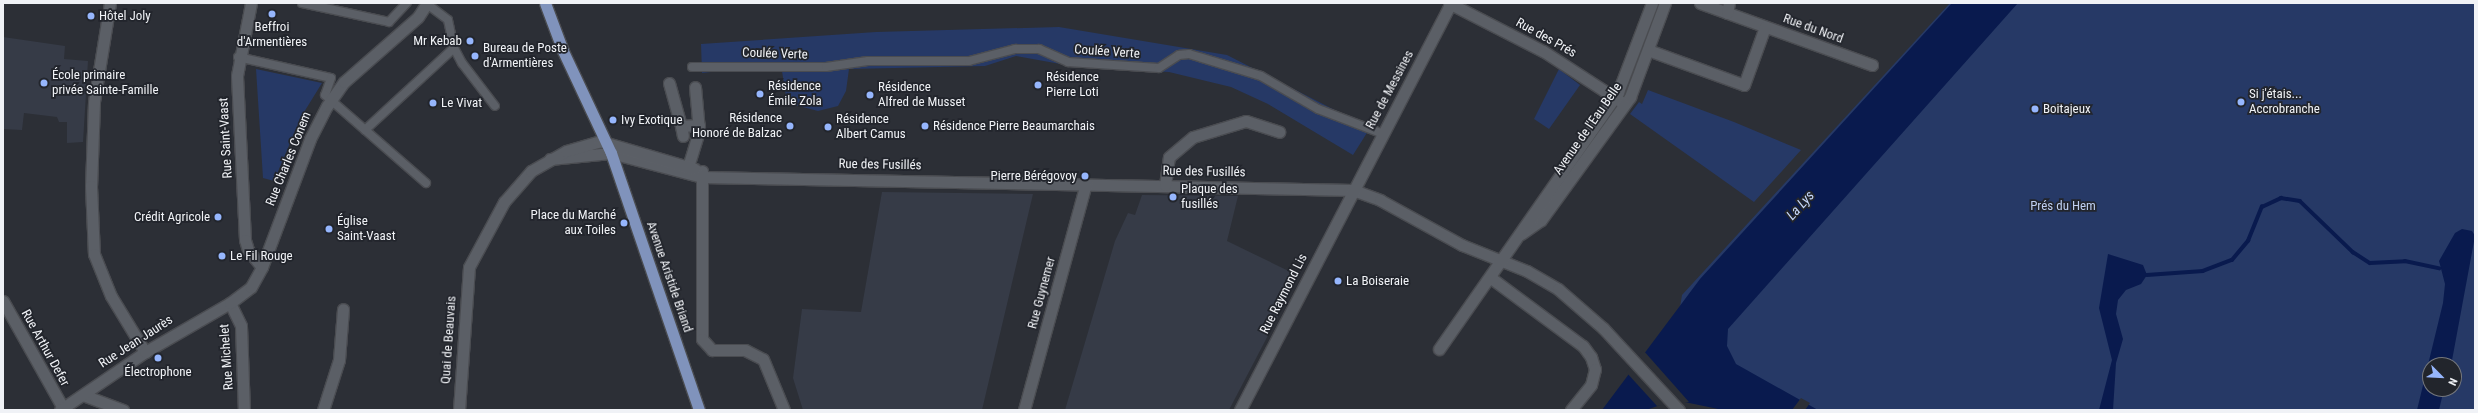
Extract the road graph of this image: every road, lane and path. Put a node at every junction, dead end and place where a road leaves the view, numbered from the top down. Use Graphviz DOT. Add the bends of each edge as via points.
graph roads {
  1 [pos="110,3"];
  2 [pos="251,3"];
  3 [pos="302,3"];
  4 [pos="407,3"];
  5 [pos="427,3"];
  6 [pos="546,3"];
  7 [pos="1450,3"];
  8 [pos="1652,3"];
  9 [pos="1665,3"];
  10 [pos="1700,3"];
  11 [pos="1728,8"];
  12 [pos="1765,27"];
  13 [pos="454,48"];
  14 [pos="1648,50"];
  15 [pos="238,57"];
  16 [pos="1872,65"];
  17 [pos="692,67"];
  18 [pos="669,83"];
  19 [pos="695,88"];
  20 [pos="1614,97"];
  21 [pos="331,100"];
  22 [pos="1625,105"];
  23 [pos="495,106"];
  24 [pos="699,125"];
  25 [pos="365,130"];
  26 [pos="1279,132"];
  27 [pos="1383,134"];
  28 [pos="606,141"];
  29 [pos="611,153"];
  30 [pos="550,159"];
  31 [pos="687,170"];
  32 [pos="702,173"];
  33 [pos="426,183"];
  34 [pos="1086,184"];
  35 [pos="1165,185"];
  36 [pos="1353,190"];
  37 [pos="1521,234"];
  38 [pos="1503,261"];
  39 [pos="262,267"];
  40 [pos="1491,278"];
  41 [pos="3,301"];
  42 [pos="230,303"];
  43 [pos="343,309"];
  44 [pos="1439,349"];
  45 [pos="145,352"];
  46 [pos="83,395"];
  47 [pos="62,409"];
  48 [pos="123,410"];
  49 [pos="244,410"];
  50 [pos="323,410"];
  51 [pos="459,410"];
  52 [pos="699,410"];
  53 [pos="784,410"];
  54 [pos="1024,410"];
  55 [pos="1240,410"];
  56 [pos="1571,410"];
  57 [pos="1678,410"];
  1 -- 45 [label="street" via="94,102 91,186 94,254 108,291"];
  2 -- 15 [label="street, Rue Saint-Vaast"];
  3 -- 4 [label="street" via="389,22"];
  5 -- 13 [label="street" via="448,20"];
  5 -- 21 [label="street, Rue Charles Conem" via="418,17 359,68"];
  6 -- 28 [label="main road"];
  7 -- 20 [label="street, Rue des Prés" via="1543,51"];
  7 -- 27 [label="street, Rue de Messines"];
  8 -- 20 [label="street, Avenue de l'Eau Belle"];
  9 -- 14 [label="street, Avenue de l'Eau Belle"];
  10 -- 11 [label="street, Rue du Nord"];
  11 -- 12 [label="street, Rue du Nord"];
  12 -- 14 [label="street" via="1744,85"];
  12 -- 16 [label="street, Rue du Nord"];
  13 -- 23 [label="street"];
  13 -- 25 [label="street"];
  14 -- 22 [label="street, Avenue de l'Eau Belle"];
  15 -- 21 [label="street" via="331,78 325,95"];
  15 -- 39 [label="street, Rue Saint-Vaast" via="245,240 248,250"];
  17 -- 27 [label="street, Coulée Verte" via="826,67 868,61 969,62 1014,49 1040,49 1068,62 1159,68 1179,55 1189,54 1261,76 1318,109"];
  18 -- 24 [label="street" via="682,131"];
  19 -- 24 [label="street"];
  20 -- 22 [label="street, Rue des Prés"];
  20 -- 37 [label="street, Avenue de l'Eau Belle" via="1531,212"];
  21 -- 25 [label="street"];
  21 -- 39 [label="street, Rue Charles Conem" via="310,139"];
  22 -- 37 [label="street, Avenue de l'Eau Belle" via="1541,220"];
  24 -- 31 [label="street"];
  25 -- 33 [label="street"];
  26 -- 35 [label="street" via="1246,122 1193,137 1168,157"];
  27 -- 36 [label="street, Rue de Messines"];
  28 -- 29 [label="main road"];
  28 -- 30 [label="street" via="592,141"];
  28 -- 31 [label="street"];
  29 -- 30 [label="street"];
  29 -- 31 [label="street"];
  29 -- 52 [label="main road, Avenue Aristide Briand"];
  30 -- 51 [label="street, Quai de Beauvais" via="531,171 504,202 468,272"];
  31 -- 32 [label="street, Rue des Fusillés"];
  32 -- 34 [label="street, Rue des Fusillés"];
  32 -- 53 [label="street" via="702,339 712,350 745,350 763,358"];
  34 -- 35 [label="street, Rue des Fusillés"];
  34 -- 54 [label="street, Rue Guynemer"];
  35 -- 36 [label="street, Rue des Fusillés"];
  36 -- 38 [label="street, Rue des Fusillés"];
  36 -- 55 [label="street, Rue Raymond Lis"];
  37 -- 38 [label="street, Avenue de l'Eau Belle"];
  38 -- 40 [label="street, Avenue de l'Eau Belle"];
  38 -- 57 [label="street, Rue des Fusillés" via="1536,276 1567,295 1621,346"];
  39 -- 42 [label="street, Rue Charles Conem" via="250,287"];
  40 -- 44 [label="street, Avenue de l'Eau Belle"];
  40 -- 56 [label="street" via="1583,346 1592,357 1594,369 1591,385"];
  41 -- 47 [label="street, Rue Arthur Defer"];
  42 -- 45 [label="street, Rue Jean Jaurès"];
  42 -- 49 [label="street, Rue Michelet" via="241,326"];
  43 -- 50 [label="street" via="339,360"];
  45 -- 46 [label="street, Rue Jean Jaurès"];
  46 -- 47 [label="street, Rue Jean Jaurès"];
  46 -- 48 [label="street"];
}
